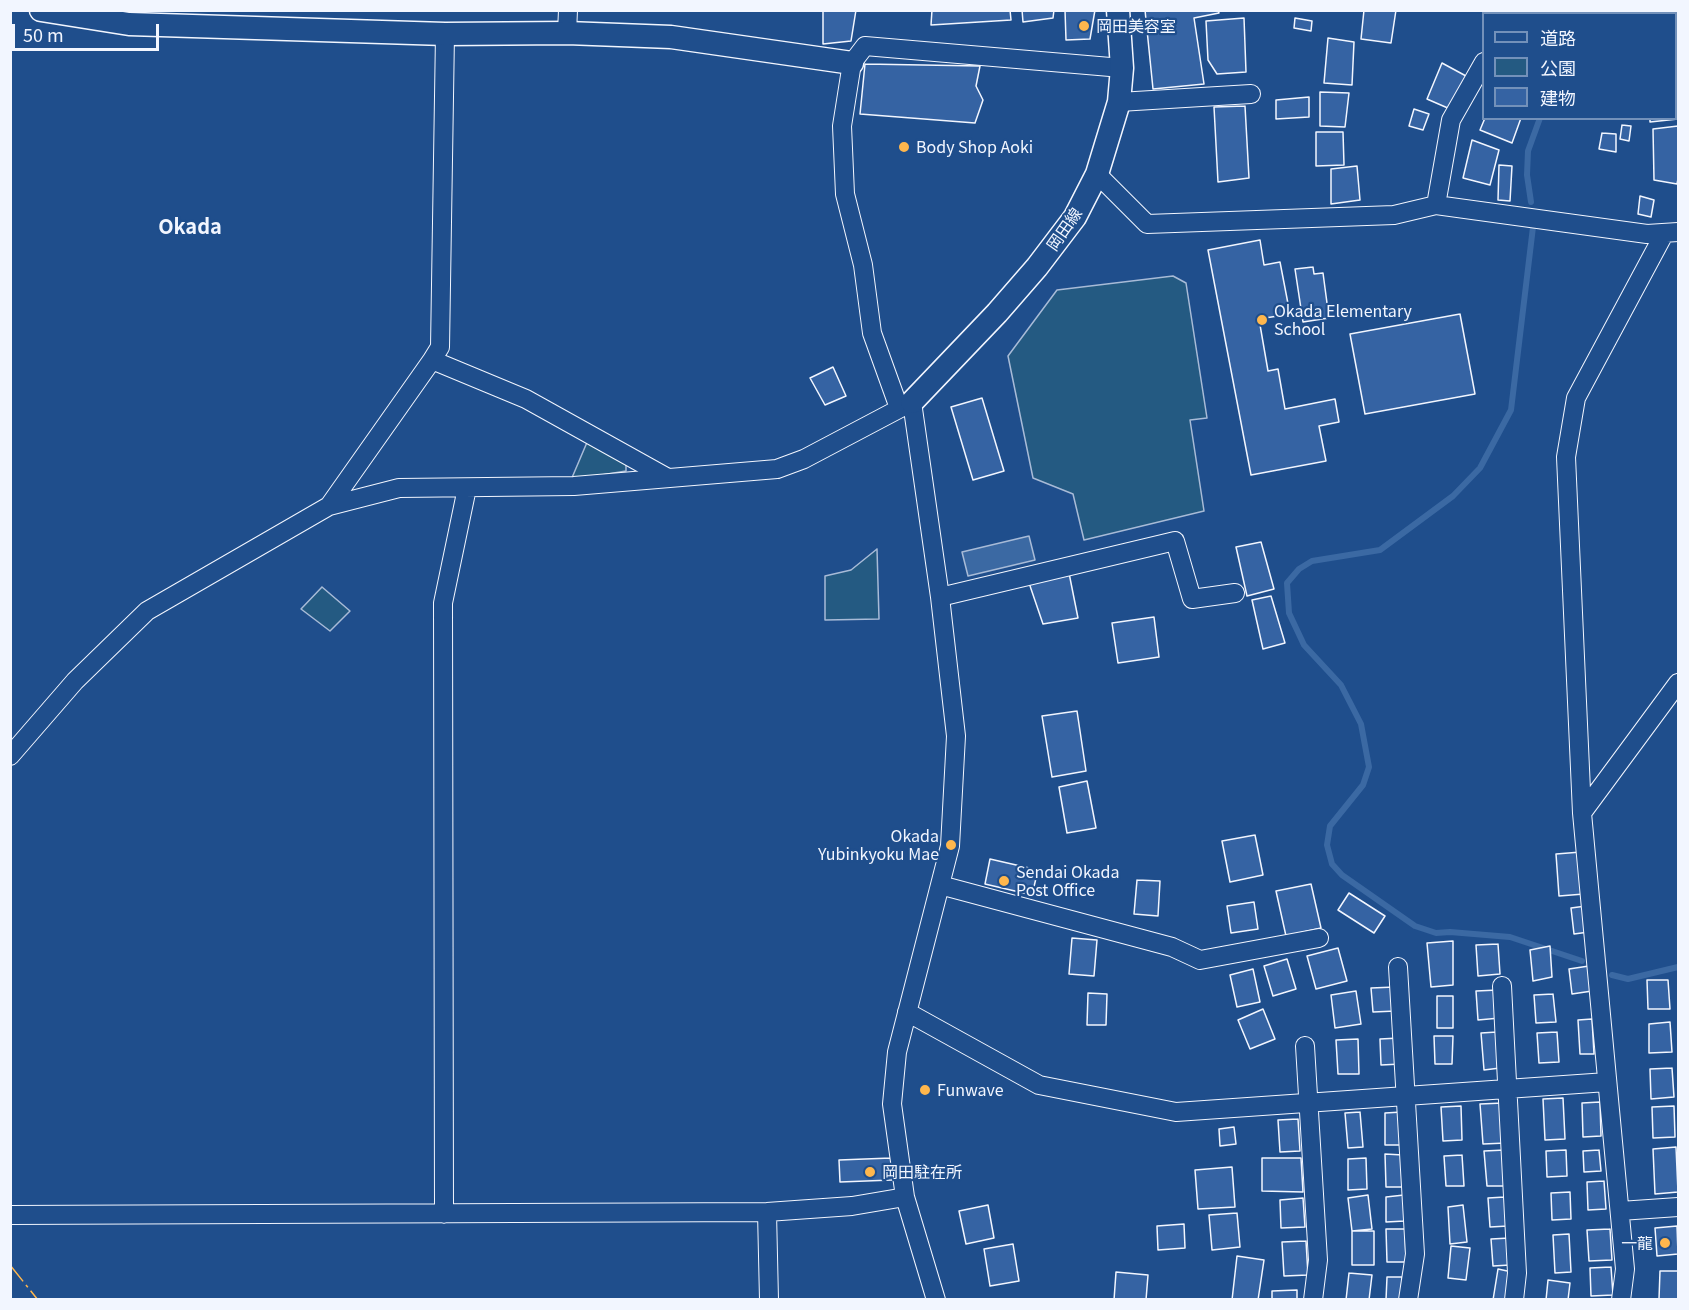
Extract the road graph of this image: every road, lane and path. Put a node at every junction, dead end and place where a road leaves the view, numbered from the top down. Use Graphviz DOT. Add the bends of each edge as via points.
graph roads {
  1 [pos="41,10"];
  2 [pos="1118,10"];
  3 [pos="568,22"];
  4 [pos="446,34"];
  5 [pos="852,63"];
  6 [pos="1482,66"];
  7 [pos="1122,68"];
  8 [pos="1251,94"];
  9 [pos="1119,102"];
  10 [pos="1097,174"];
  11 [pos="1436,205"];
  12 [pos="1671,233"];
  13 [pos="432,360"];
  14 [pos="905,405"];
  15 [pos="668,478"];
  16 [pos="467,488"];
  17 [pos="329,506"];
  18 [pos="1236,593"];
  19 [pos="940,597"];
  20 [pos="1678,683"];
  21 [pos="10,756"];
  22 [pos="1582,813"];
  23 [pos="940,885"];
  24 [pos="1319,938"];
  25 [pos="1398,967"];
  26 [pos="1502,986"];
  27 [pos="907,1012"];
  28 [pos="1305,1046"];
  29 [pos="1607,1082"];
  30 [pos="1507,1089"];
  31 [pos="1406,1096"];
  32 [pos="1310,1103"];
  33 [pos="905,1197"];
  34 [pos="1678,1207"];
  35 [pos="1620,1211"];
  36 [pos="767,1212"];
  37 [pos="444,1214"];
  38 [pos="10,1215"];
  39 [pos="769,1299"];
  40 [pos="936,1299"];
  41 [pos="1313,1299"];
  42 [pos="1408,1299"];
  43 [pos="1514,1299"];
  44 [pos="1622,1299"];
  1 -- 4 [label="street" via="129,24"];
  2 -- 7 [label="street, 岡田線"];
  3 -- 4 [label="street"];
  3 -- 5 [label="street"];
  4 -- 13 [label="street" via="440,347"];
  5 -- 7 [label="street" via="865,46"];
  5 -- 14 [label="street" via="842,126 845,194 863,265 872,333"];
  6 -- 11 [label="street" via="1451,120"];
  7 -- 9 [label="street, 岡田線"];
  8 -- 9 [label="street"];
  9 -- 10 [label="street, 岡田線"];
  10 -- 11 [label="street" via="1147,224 1394,215"];
  10 -- 14 [label="street, 岡田線" via="1075,217 1038,267"];
  11 -- 12 [label="street" via="1647,234"];
  12 -- 22 [label="street" via="1576,398 1566,457"];
  13 -- 15 [label="street" via="526,399"];
  13 -- 17 [label="street"];
  14 -- 15 [label="street" via="804,459 777,469"];
  14 -- 19 [label="street"];
  15 -- 16 [label="street" via="574,486"];
  16 -- 17 [label="street" via="399,488"];
  16 -- 37 [label="street" via="443,603"];
  17 -- 21 [label="street" via="147,611 75,681"];
  18 -- 19 [label="street" via="1192,599 1175,541"];
  19 -- 23 [label="street" via="956,736 950,846"];
  20 -- 22 [label="street"];
  22 -- 29 [label="street"];
  23 -- 24 [label="street" via="1172,947 1200,960"];
  23 -- 27 [label="street"];
  25 -- 31 [label="street"];
  26 -- 30 [label="street"];
  27 -- 32 [label="street" via="1039,1085 1176,1112"];
  27 -- 33 [label="street" via="897,1052 892,1104"];
  28 -- 32 [label="street"];
  29 -- 30 [label="street"];
  29 -- 35 [label="street"];
  30 -- 31 [label="street"];
  30 -- 43 [label="street" via="1517,1273"];
  31 -- 32 [label="street"];
  31 -- 42 [label="street" via="1414,1254"];
  32 -- 41 [label="street" via="1318,1260"];
  33 -- 36 [label="street" via="852,1206"];
  33 -- 40 [label="street"];
  34 -- 35 [label="street"];
  35 -- 44 [label="street" via="1625,1269"];
  36 -- 37 [label="street"];
  36 -- 39 [label="street"];
  37 -- 38 [label="street"];
}
